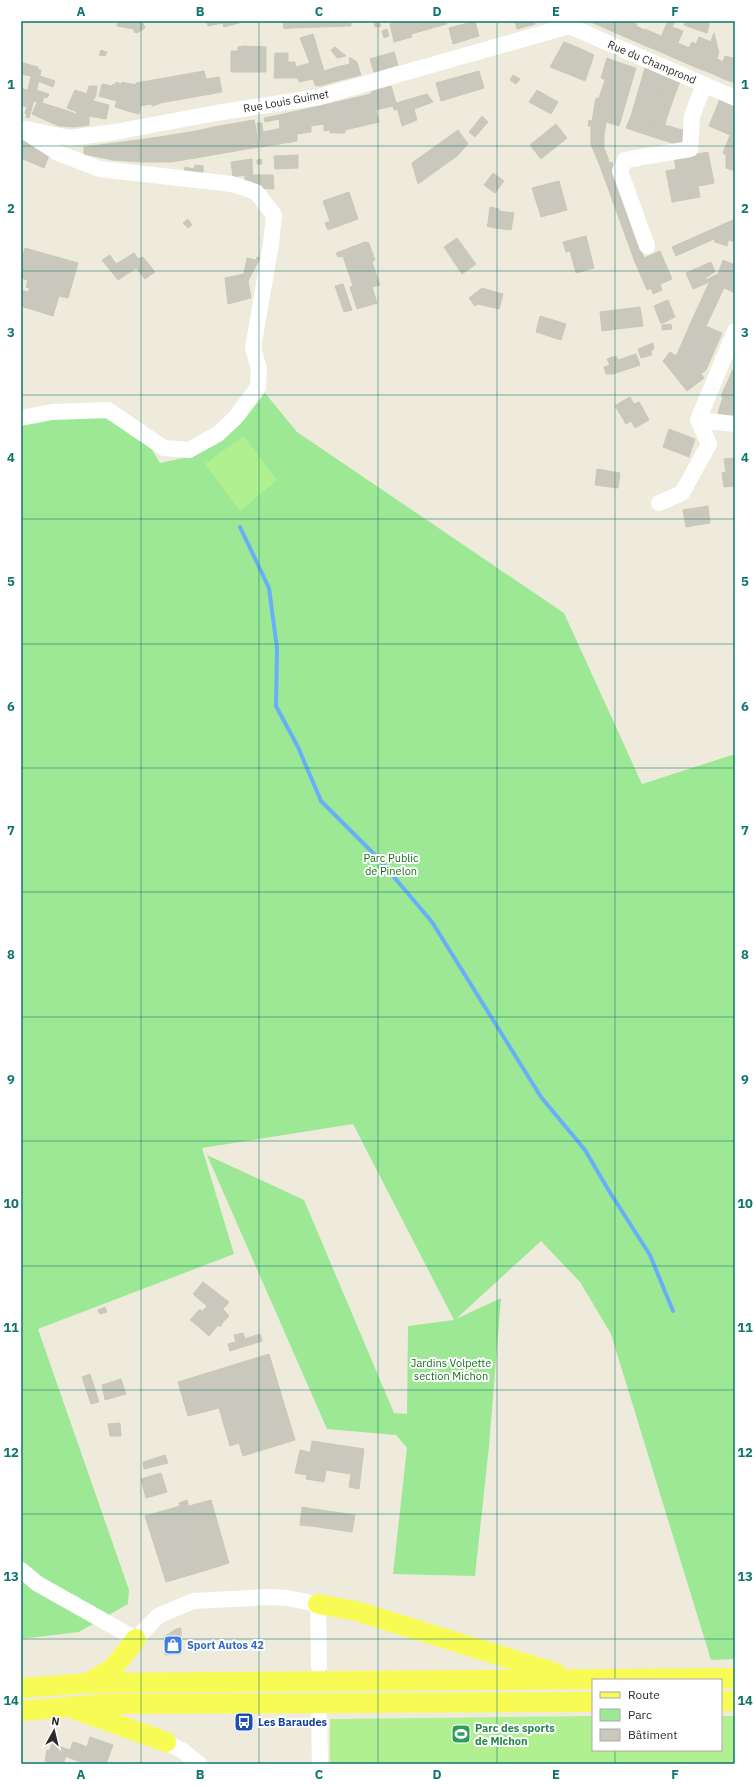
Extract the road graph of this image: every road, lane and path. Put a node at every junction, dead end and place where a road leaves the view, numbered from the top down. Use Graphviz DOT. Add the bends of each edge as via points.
graph roads {
  1 [pos="567,23"];
  2 [pos="704,85"];
  3 [pos="735,98"];
  4 [pos="21,128"];
  5 [pos="647,246"];
  6 [pos="735,331"];
  7 [pos="21,418"];
  8 [pos="698,420"];
  9 [pos="735,424"];
  10 [pos="659,503"];
  11 [pos="21,1570"];
  12 [pos="318,1604"];
  13 [pos="136,1639"];
  14 [pos="319,1666"];
  15 [pos="735,1678"];
  16 [pos="575,1679"];
  17 [pos="88,1682"];
  18 [pos="21,1688"];
  19 [pos="722,1701"];
  20 [pos="735,1701"];
  21 [pos="592,1702"];
  22 [pos="66,1706"];
  23 [pos="21,1711"];
  24 [pos="319,1718"];
  25 [pos="166,1742"];
  26 [pos="199,1764"];
  27 [pos="320,1764"];
  1 -- 2 [label="street, Rue du Champrond"];
  1 -- 4 [label="street, Rue Louis Guimet" via="319,97 70,138"];
  2 -- 3 [label="street, Rue du Champrond"];
  2 -- 5 [label="street" via="692,116 690,150 624,160 620,170"];
  4 -- 7 [label="street" via="58,153 100,169 232,184 256,192 274,215 253,348 259,369 258,387 235,418 218,434 189,450 164,448 108,410 52,412"];
  6 -- 8 [label="street"];
  8 -- 9 [label="street"];
  8 -- 10 [label="street" via="709,444 682,492"];
  11 -- 13 [label="street" via="38,1584"];
  12 -- 13 [label="street" via="270,1597 193,1602 158,1616"];
  12 -- 14 [label="street"];
  12 -- 16 [label="main road" via="356,1611"];
  13 -- 17 [label="main road" via="114,1667"];
  15 -- 16 [label="main road"];
  16 -- 17 [label="main road"];
  17 -- 18 [label="main road"];
  19 -- 20 [label="main road"];
  21 -- 22 [label="main road"];
  22 -- 23 [label="main road"];
  22 -- 25 [label="main road"];
  24 -- 27 [label="street"];
  25 -- 26 [label="street"];
}
